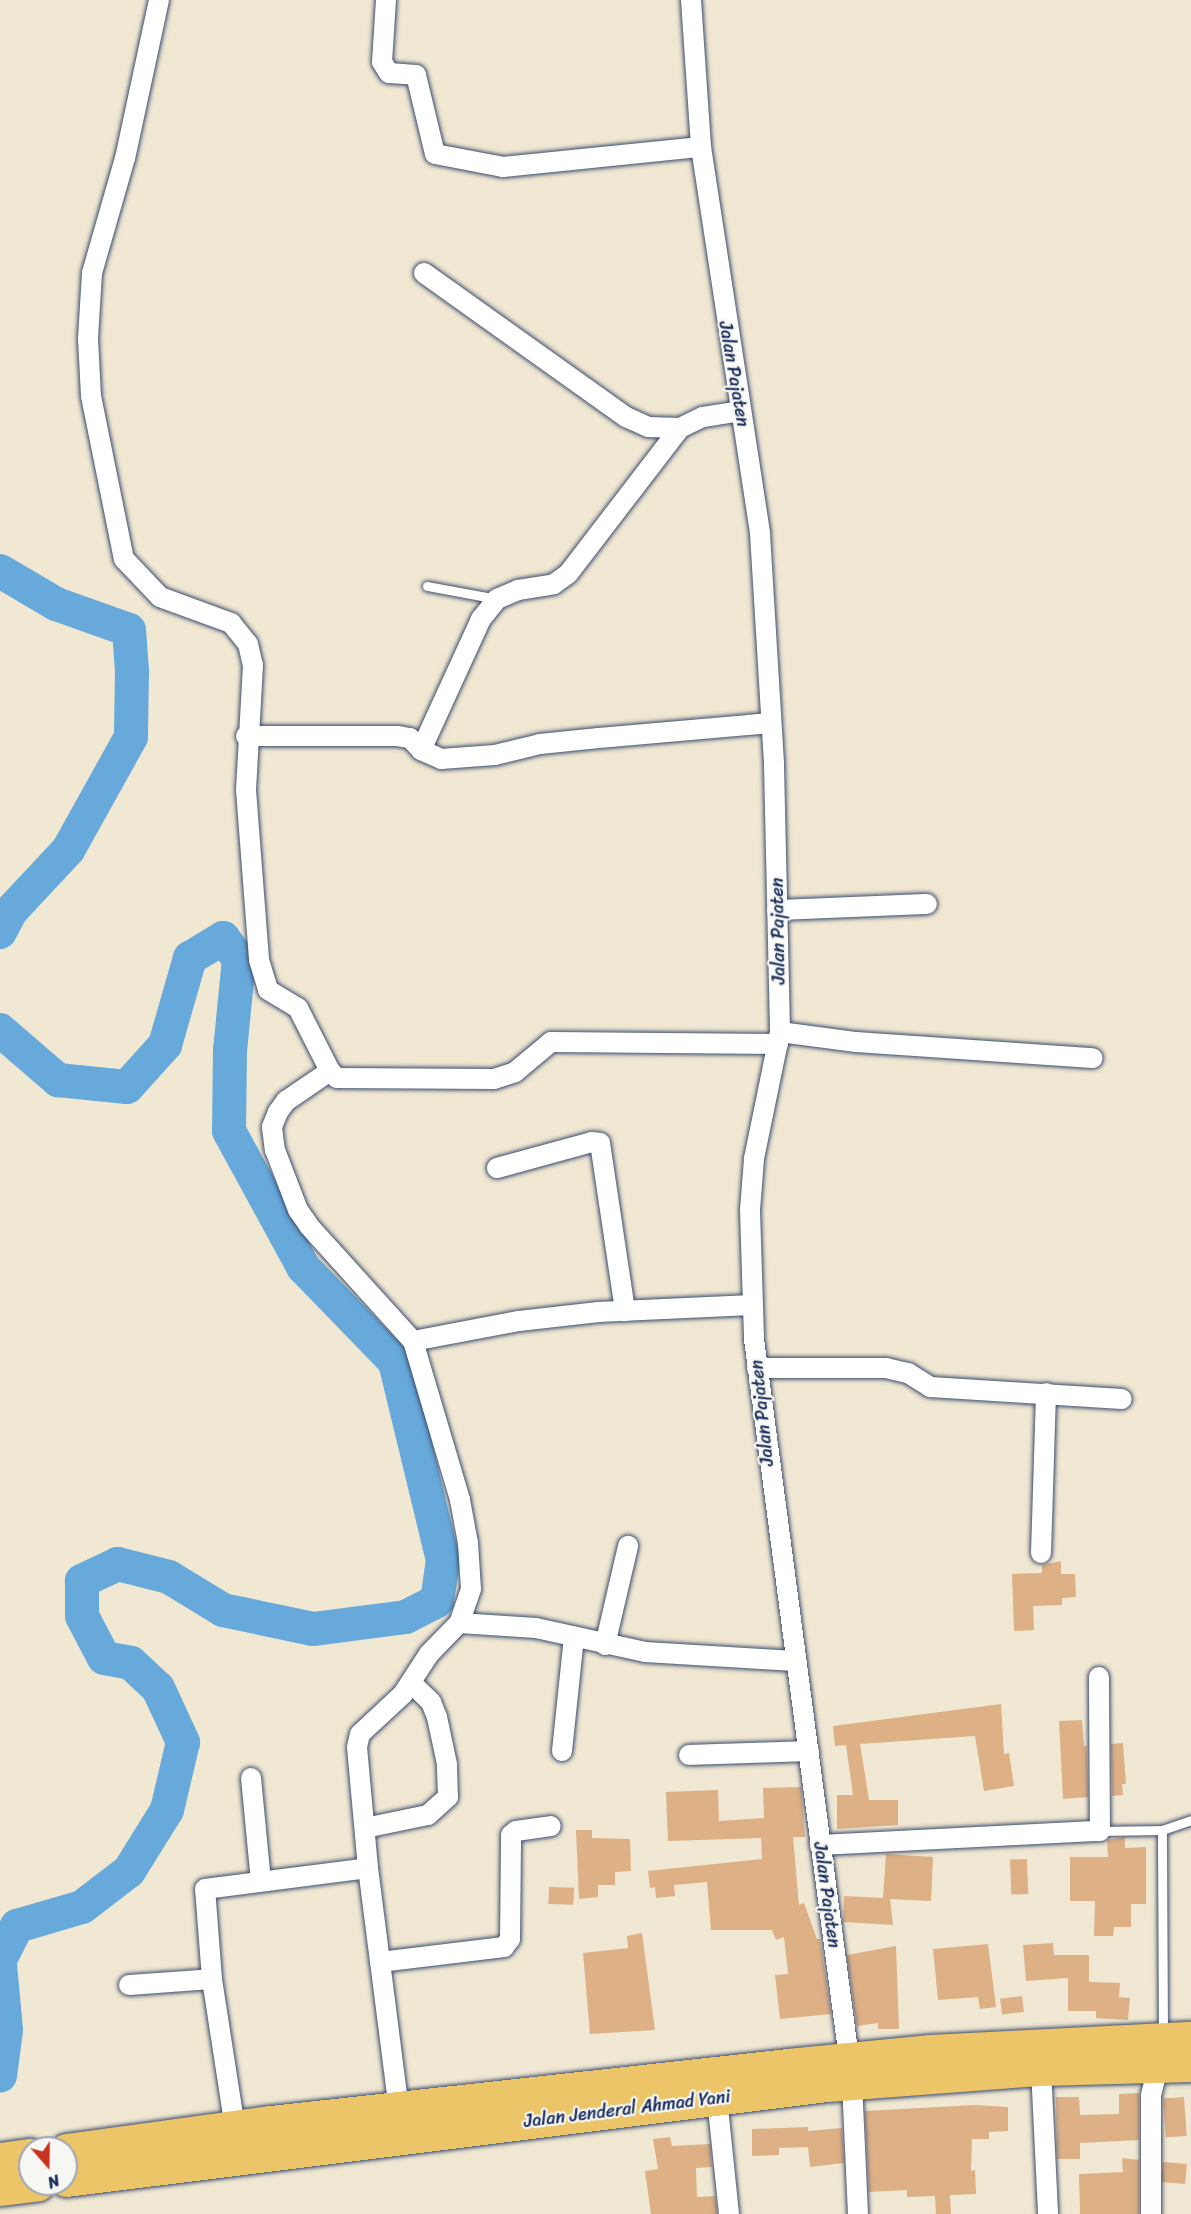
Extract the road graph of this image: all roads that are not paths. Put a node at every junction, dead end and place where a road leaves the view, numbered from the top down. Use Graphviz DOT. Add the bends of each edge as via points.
graph roads {
  1 [pos="159,0"];
  2 [pos="386,0"];
  3 [pos="691,0"];
  4 [pos="701,147"];
  5 [pos="424,273"];
  6 [pos="741,411"];
  7 [pos="680,428"];
  8 [pos="427,586"];
  9 [pos="497,599"];
  10 [pos="770,723"];
  11 [pos="246,736"];
  12 [pos="421,750"];
  13 [pos="927,904"];
  14 [pos="777,910"];
  15 [pos="779,1038"];
  16 [pos="1092,1058"];
  17 [pos="330,1071"];
  18 [pos="498,1168"];
  19 [pos="752,1305"];
  20 [pos="625,1311"];
  21 [pos="413,1341"];
  22 [pos="757,1368"];
  23 [pos="1046,1393"];
  24 [pos="1122,1399"];
  25 [pos="628,1546"];
  26 [pos="1041,1553"];
  27 [pos="459,1623"];
  28 [pos="574,1637"];
  29 [pos="605,1645"];
  30 [pos="795,1661"];
  31 [pos="1099,1677"];
  32 [pos="411,1683"];
  33 [pos="562,1751"];
  34 [pos="809,1751"];
  35 [pos="689,1755"];
  36 [pos="251,1778"];
  37 [pos="1191,1820"];
  38 [pos="551,1826"];
  39 [pos="365,1828"];
  40 [pos="1162,1830"];
  41 [pos="1100,1831"];
  42 [pos="820,1845"];
  43 [pos="369,1868"];
  44 [pos="261,1881"];
  45 [pos="381,1962"];
  46 [pos="212,1979"];
  47 [pos="129,1985"];
  48 [pos="1171,2048"];
  49 [pos="1191,2065"];
  50 [pos="1041,2069"];
  51 [pos="850,2071"];
  52 [pos="717,2098"];
  53 [pos="399,2109"];
  54 [pos="235,2128"];
  55 [pos="78,2148"];
  56 [pos="18,2156"];
  57 [pos="0,2158"];
  58 [pos="78,2178"];
  59 [pos="18,2187"];
  60 [pos="0,2189"];
  61 [pos="729,2214"];
  62 [pos="858,2214"];
  63 [pos="1048,2214"];
  64 [pos="1151,2214"];
  1 -- 11 [label="street" via="125,158 92,273 88,339 91,396 124,559 160,597 231,623 248,644 253,665"];
  2 -- 4 [label="street" via="382,62 389,73 416,75 435,154 502,167"];
  3 -- 4 [label="street, Jalan Pajaten"];
  4 -- 6 [label="street, Jalan Pajaten"];
  5 -- 7 [label="street" via="626,417 648,427"];
  6 -- 7 [label="street" via="703,417"];
  6 -- 10 [label="street, Jalan Pajaten" via="761,545"];
  7 -- 9 [label="street" via="568,574 554,584 518,590"];
  8 -- 9 [label="lane"];
  9 -- 12 [label="street" via="481,619"];
  10 -- 12 [label="street" via="540,744 484,756 441,759"];
  10 -- 14 [label="street, Jalan Pajaten"];
  11 -- 12 [label="street" via="397,736 410,738"];
  11 -- 17 [label="street" via="246,790 259,960 271,995 298,1008"];
  13 -- 14 [label="street"];
  14 -- 15 [label="street, Jalan Pajaten"];
  15 -- 16 [label="street"];
  15 -- 17 [label="street" via="551,1042 515,1072 494,1078 338,1078"];
  15 -- 19 [label="street, Jalan Pajaten" via="754,1160 750,1210"];
  17 -- 21 [label="street" via="286,1101 278,1112 272,1127 275,1150 298,1210 309,1226"];
  18 -- 20 [label="street" via="591,1142 600,1143"];
  19 -- 20 [label="street"];
  19 -- 22 [label="street, Jalan Pajaten"];
  20 -- 21 [label="street" via="519,1320"];
  21 -- 27 [label="street" via="460,1500 468,1543 471,1589"];
  22 -- 23 [label="street" via="886,1368 908,1373 930,1387"];
  22 -- 30 [label="street, Jalan Pajaten"];
  23 -- 24 [label="street"];
  23 -- 26 [label="street"];
  25 -- 29 [label="street"];
  27 -- 28 [label="street" via="536,1628"];
  27 -- 32 [label="street" via="429,1654"];
  28 -- 29 [label="street"];
  28 -- 33 [label="street"];
  29 -- 30 [label="street" via="684,1656"];
  30 -- 34 [label="street, Jalan Pajaten"];
  31 -- 41 [label="street"];
  32 -- 39 [label="street" via="360,1734 357,1747"];
  32 -- 39 [label="street" via="431,1702 437,1717 447,1764 448,1797 428,1815"];
  34 -- 35 [label="street"];
  34 -- 42 [label="street, Jalan Pajaten"];
  36 -- 44 [label="street"];
  37 -- 40 [label="lane"];
  38 -- 45 [label="street" via="511,1835 510,1939 504,1947"];
  39 -- 43 [label="street"];
  40 -- 41 [label="lane"];
  40 -- 48 [label="lane"];
  41 -- 42 [label="street"];
  42 -- 51 [label="street, Jalan Pajaten"];
  43 -- 44 [label="street"];
  43 -- 45 [label="street"];
  44 -- 46 [label="street" via="205,1889"];
  45 -- 53 [label="street"];
  46 -- 47 [label="street"];
  46 -- 54 [label="street"];
  48 -- 49 [label="highway, Jalan Jenderal Ahmad Yani"];
  48 -- 50 [label="highway, Jalan Jenderal Ahmad Yani"];
  48 -- 51 [label="highway, Jalan Jenderal Ahmad Yani"];
  48 -- 64 [label="street" via="1151,2095"];
  50 -- 51 [label="highway, Jalan Jenderal Ahmad Yani"];
  50 -- 63 [label="street"];
  51 -- 52 [label="highway, Jalan Jenderal Ahmad Yani"];
  51 -- 53 [label="highway, Jalan Jenderal Ahmad Yani"];
  51 -- 62 [label="street, Jalan Pajaten"];
  52 -- 58 [label="highway, Jalan Jenderal Ahmad Yani"];
  52 -- 61 [label="street"];
  53 -- 54 [label="highway, Jalan Jenderal Ahmad Yani"];
  54 -- 55 [label="highway, Jalan Jenderal Ahmad Yani"];
  56 -- 57 [label="highway"];
  59 -- 60 [label="highway"];
}
